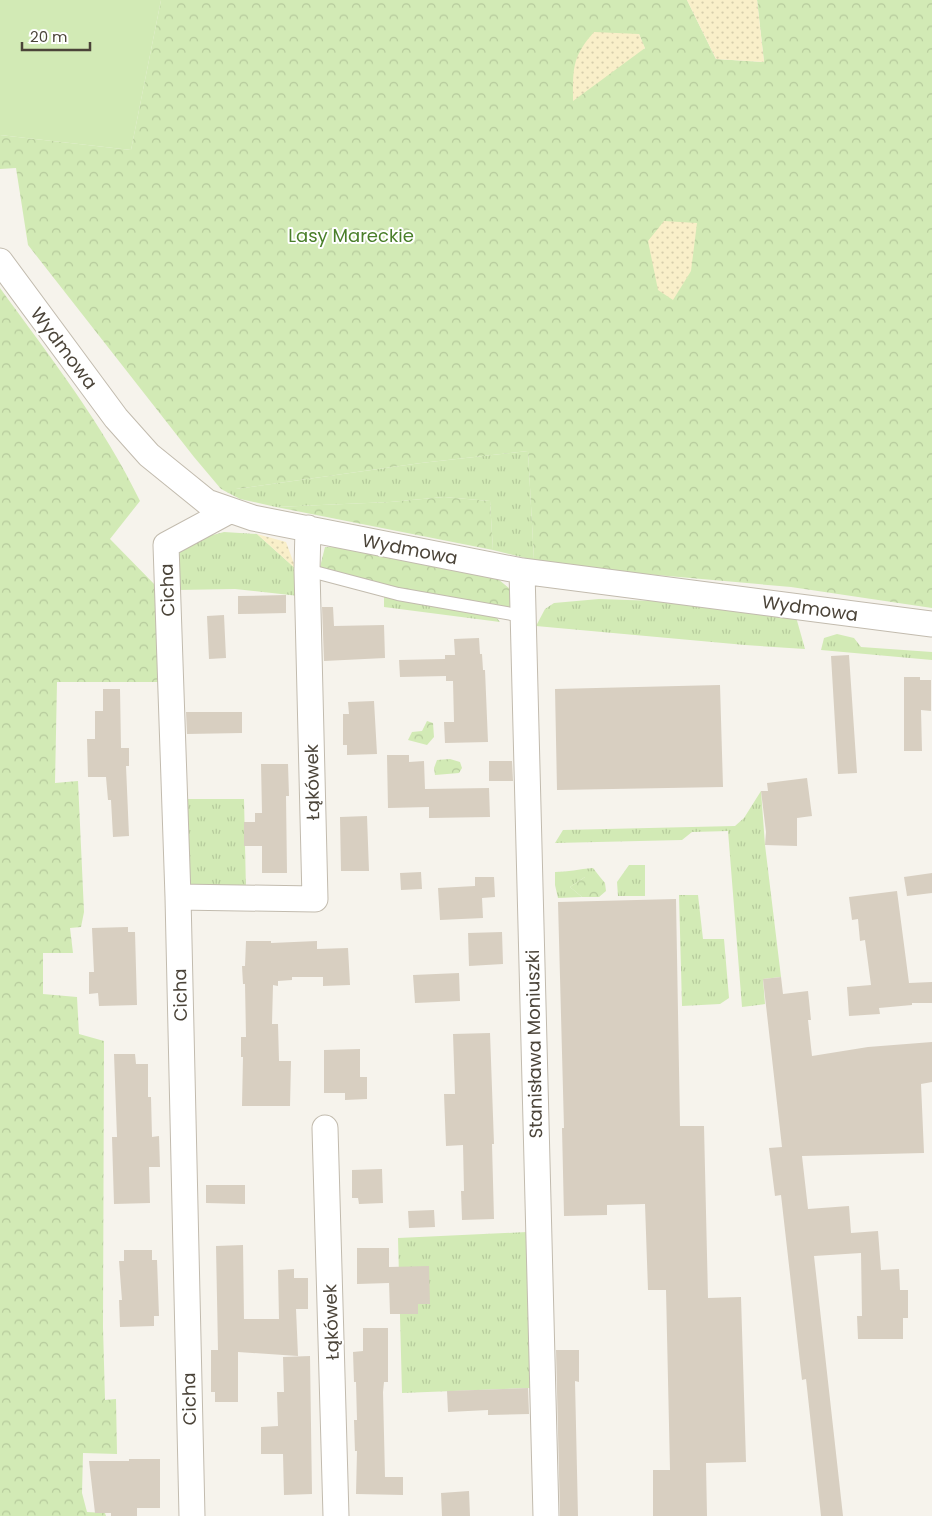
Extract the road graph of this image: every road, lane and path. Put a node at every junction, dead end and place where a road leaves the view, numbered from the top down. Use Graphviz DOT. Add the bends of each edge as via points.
graph roads {
  1 [pos="0,261"];
  2 [pos="229,511"];
  3 [pos="308,528"];
  4 [pos="307,570"];
  5 [pos="522,571"];
  6 [pos="523,616"];
  7 [pos="932,624"];
  8 [pos="178,897"];
  9 [pos="325,1128"];
  10 [pos="192,1516"];
  11 [pos="336,1516"];
  12 [pos="546,1516"];
  1 -- 2 [label="street, Wydmowa" via="116,418 149,455 206,502"];
  2 -- 3 [label="street, Wydmowa"];
  2 -- 8 [label="street, Cicha" via="166,545"];
  3 -- 4 [label="street, Łąkówek"];
  3 -- 5 [label="street, Wydmowa"];
  4 -- 6 [label="lane" via="398,594"];
  4 -- 8 [label="street, Łąkówek" via="315,899"];
  5 -- 6 [label="street, Stanisława Moniuszki"];
  5 -- 7 [label="street, Wydmowa"];
  6 -- 12 [label="street, Stanisława Moniuszki"];
  8 -- 10 [label="street, Cicha"];
  9 -- 11 [label="street, Łąkówek"];
}
